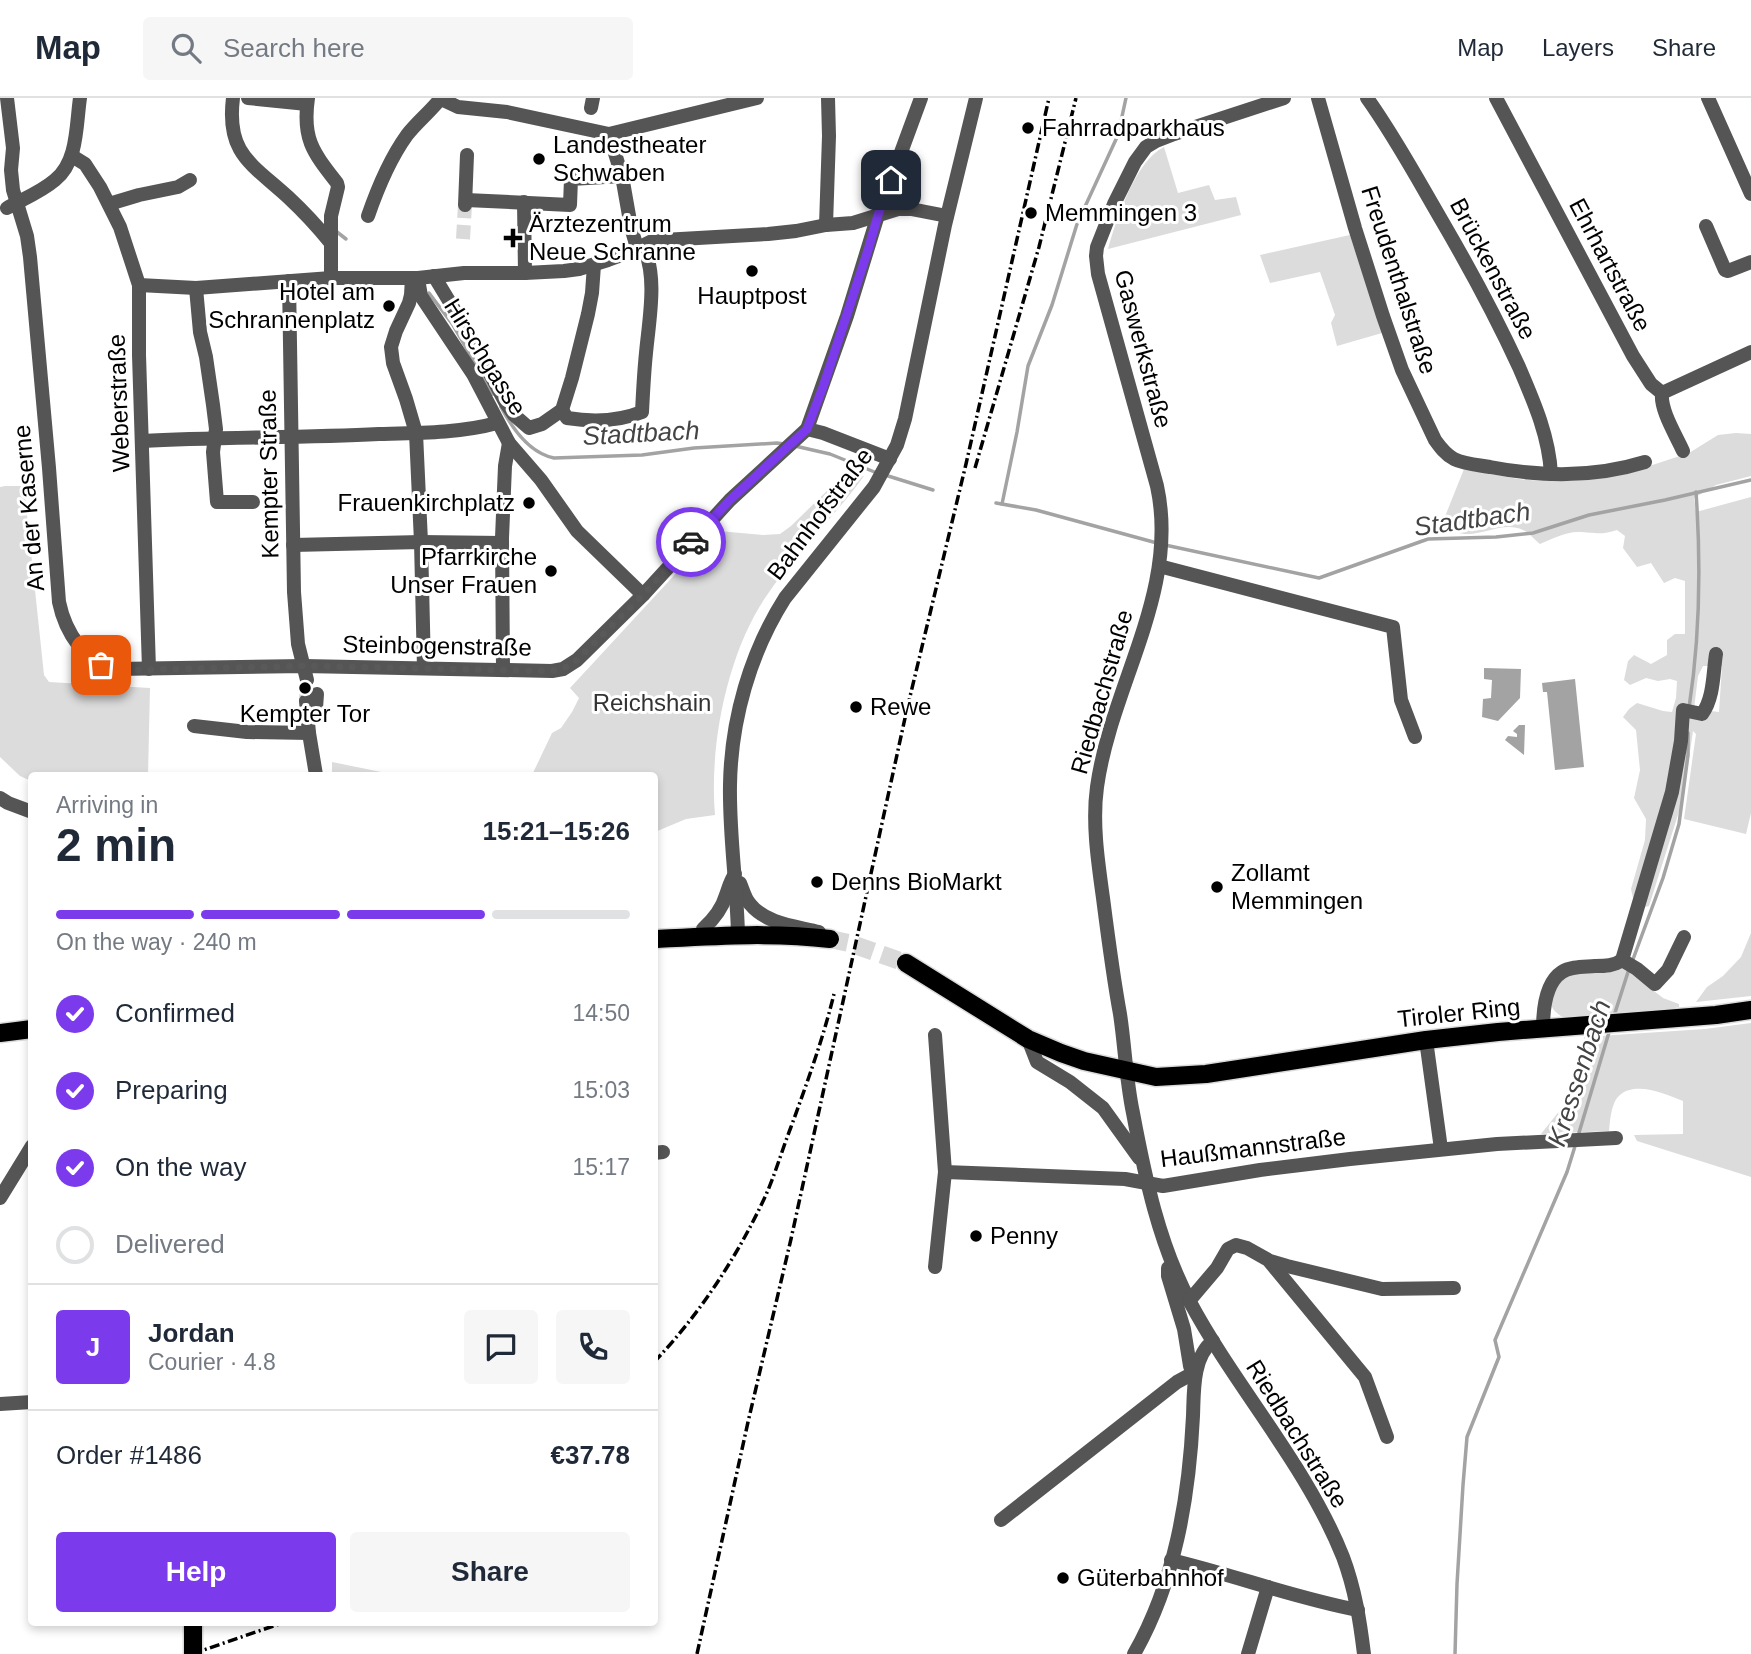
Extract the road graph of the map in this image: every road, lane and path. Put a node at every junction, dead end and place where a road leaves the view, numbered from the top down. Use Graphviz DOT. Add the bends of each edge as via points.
graph roads {
  1 [pos="7,98"];
  2 [pos="80,98"];
  3 [pos="233,98"];
  4 [pos="248,98"];
  5 [pos="757,98"];
  6 [pos="828,98"];
  7 [pos="920,98"];
  8 [pos="976,98"];
  9 [pos="1284,98"];
  10 [pos="1318,98"];
  11 [pos="1367,98"];
  12 [pos="1496,98"];
  13 [pos="1708,98"];
  14 [pos="441,99"];
  15 [pos="307,101"];
  16 [pos="590,114"];
  17 [pos="610,134"];
  18 [pos="467,155"];
  19 [pos="72,156"];
  20 [pos="622,176"];
  21 [pos="190,180"];
  22 [pos="1751,194"];
  23 [pos="524,202"];
  24 [pos="109,204"];
  25 [pos="12,205"];
  26 [pos="878,215"];
  27 [pos="368,216"];
  28 [pos="947,216"];
  29 [pos="826,225"];
  30 [pos="1706,226"];
  31 [pos="331,233"];
  32 [pos="640,247"];
  33 [pos="1751,262"];
  34 [pos="594,265"];
  35 [pos="525,273"];
  36 [pos="434,276"];
  37 [pos="331,278"];
  38 [pos="415,278"];
  39 [pos="295,281"];
  40 [pos="139,285"];
  41 [pos="195,288"];
  42 [pos="1751,352"];
  43 [pos="1662,393"];
  44 [pos="562,410"];
  45 [pos="510,431"];
  46 [pos="416,433"];
  47 [pos="801,433"];
  48 [pos="214,437"];
  49 [pos="292,438"];
  50 [pos="142,441"];
  51 [pos="1683,451"];
  52 [pos="1645,462"];
  53 [pos="888,463"];
  54 [pos="1551,474"];
  55 [pos="253,502"];
  56 [pos="421,542"];
  57 [pos="502,543"];
  58 [pos="293,545"];
  59 [pos="1160,559"];
  60 [pos="643,595"];
  61 [pos="1716,654"];
  62 [pos="424,668"];
  63 [pos="149,669"];
  64 [pos="503,670"];
  65 [pos="310,685"];
  66 [pos="194,726"];
  67 [pos="309,731"];
  68 [pos="1415,737"];
  69 [pos="316,772"];
  70 [pos="3,804"];
  71 [pos="28,812"];
  72 [pos="735,873"];
  73 [pos="703,929"];
  74 [pos="738,935"];
  75 [pos="1684,937"];
  76 [pos="683,938"];
  77 [pos="658,939"];
  78 [pos="830,939"];
  79 [pos="905,963"];
  80 [pos="1628,964"];
  81 [pos="1751,1010"];
  82 [pos="1543,1029"];
  83 [pos="28,1030"];
  84 [pos="0,1033"];
  85 [pos="934,1035"];
  86 [pos="1028,1039"];
  87 [pos="1426,1040"];
  88 [pos="1127,1071"];
  89 [pos="1616,1138"];
  90 [pos="1441,1149"];
  91 [pos="28,1152"];
  92 [pos="1143,1164"];
  93 [pos="945,1172"];
  94 [pos="1148,1184"];
  95 [pos="0,1198"];
  96 [pos="1166,1247"];
  97 [pos="1270,1261"];
  98 [pos="935,1267"];
  99 [pos="1454,1288"];
  100 [pos="1189,1301"];
  101 [pos="1213,1341"];
  102 [pos="1195,1375"];
  103 [pos="28,1402"];
  104 [pos="0,1404"];
  105 [pos="1387,1437"];
  106 [pos="1001,1520"];
  107 [pos="1171,1560"];
  108 [pos="1268,1587"];
  109 [pos="1358,1610"];
  110 [pos="193,1626"];
  111 [pos="193,1654"];
  112 [pos="1134,1654"];
  113 [pos="1248,1654"];
  114 [pos="1364,1654"];
  1 -- 25 [label="street, An der Kaserne" via="13,148"];
  2 -- 19 [label="street"];
  3 -- 31 [label="street" via="231,120 239,150 250,165"];
  4 -- 15 [label="street"];
  5 -- 17 [label="street"];
  6 -- 29 [label="street"];
  7 -- 26 [label="street, Steinbogenstraße"];
  8 -- 28 [label="street, Bahnhofstraße"];
  9 -- 59 [label="street, Gaswerkstraße" via="1146,147 1114,204 1097,247 1100,281 1162,509"];
  10 -- 54 [label="street, Freudenthalstraße" via="1395,353 1435,440 1460,461"];
  11 -- 54 [label="street, Brückenstraße" via="1503,332 1542,423"];
  12 -- 43 [label="street, Ehrhartstraße" via="1633,356"];
  13 -- 22 [label="street"];
  14 -- 16 [label="street" via="458,107"];
  14 -- 27 [label="street" via="393,156"];
  15 -- 31 [label="street" via="310,144 338,187"];
  16 -- 17 [label="street"];
  17 -- 20 [label="street"];
  18 -- 23 [label="street" via="466,202"];
  19 -- 24 [label="street, Weberstraße" via="85,164"];
  19 -- 25 [label="street" via="56,180"];
  20 -- 23 [label="street" via="571,179 570,205"];
  20 -- 32 [label="street" via="631,227"];
  21 -- 24 [label="street"];
  23 -- 35 [label="street"];
  24 -- 40 [label="street, Weberstraße"];
  25 -- 63 [label="street, An der Kaserne" via="24,224 30,257 61,613 92,660 109,668"];
  26 -- 28 [label="street" via="911,209"];
  26 -- 29 [label="street"];
  26 -- 47 [label="street, Steinbogenstraße" via="824,384"];
  28 -- 53 [label="street, Bahnhofstraße" via="905,419"];
  29 -- 32 [label="street" via="768,234 663,240"];
  30 -- 33 [label="street" via="1725,270"];
  31 -- 37 [label="street"];
  32 -- 34 [label="street"];
  32 -- 44 [label="street" via="651,279 642,412 621,419 582,421 566,418"];
  34 -- 35 [label="street"];
  34 -- 44 [label="street" via="588,314"];
  35 -- 36 [label="street"];
  36 -- 38 [label="street"];
  36 -- 45 [label="street, Hirschgasse" via="514,415"];
  37 -- 38 [label="street"];
  37 -- 39 [label="street"];
  38 -- 45 [label="street, Hirschgasse" via="421,296"];
  38 -- 46 [label="street" via="391,347"];
  39 -- 41 [label="street"];
  39 -- 49 [label="street, Kempter Straße"];
  40 -- 41 [label="street"];
  40 -- 50 [label="street, Weberstraße"];
  41 -- 48 [label="street" via="214,405"];
  42 -- 43 [label="street"];
  43 -- 51 [label="street, Ehrhartstraße"];
  44 -- 45 [label="street" via="542,424"];
  45 -- 46 [label="street" via="474,428"];
  45 -- 57 [label="street"];
  45 -- 60 [label="street" via="578,531"];
  46 -- 49 [label="street"];
  46 -- 56 [label="street"];
  47 -- 53 [label="street" via="823,433"];
  47 -- 60 [label="street, Steinbogenstraße"];
  48 -- 49 [label="street"];
  48 -- 50 [label="street"];
  48 -- 55 [label="street" via="217,502"];
  49 -- 58 [label="street, Kempter Straße"];
  50 -- 63 [label="street, Weberstraße"];
  52 -- 54 [label="street" via="1591,474"];
  53 -- 72 [label="street, Bahnhofstraße" via="785,598 757,651 732,752"];
  56 -- 57 [label="street"];
  56 -- 58 [label="street"];
  56 -- 62 [label="street"];
  57 -- 64 [label="street"];
  58 -- 65 [label="street, Kempter Straße" via="298,644"];
  59 -- 68 [label="street" via="1393,627 1401,699"];
  59 -- 88 [label="street, Riedbachstraße" via="1148,614 1104,749 1096,795 1098,855"];
  60 -- 64 [label="street, Steinbogenstraße" via="563,669"];
  61 -- 80 [label="street" via="1702,714 1684,710 1672,792"];
  62 -- 64 [label="street, Steinbogenstraße"];
  62 -- 65 [label="street, Steinbogenstraße"];
  63 -- 65 [label="street, An der Kaserne"];
  65 -- 67 [label="street, Kempter Straße"];
  66 -- 67 [label="street" via="247,732"];
  67 -- 69 [label="street, Kempter Straße"];
  70 -- 71 [label="street"];
  72 -- 73 [label="street, Bahnhofstraße" via="716,917"];
  72 -- 74 [label="street, Bahnhofstraße"];
  72 -- 78 [label="street" via="748,903 759,913"];
  73 -- 76 [label="main road"];
  74 -- 76 [label="main road"];
  74 -- 78 [label="main road"];
  75 -- 80 [label="street" via="1668,970 1655,984"];
  76 -- 77 [label="main road"];
  79 -- 86 [label="main road, Tiroler Ring"];
  80 -- 82 [label="street" via="1562,972 1547,995"];
  81 -- 82 [label="main road, Tiroler Ring"];
  82 -- 87 [label="main road, Tiroler Ring"];
  83 -- 84 [label="main road"];
  85 -- 93 [label="street"];
  86 -- 88 [label="main road, Tiroler Ring"];
  86 -- 92 [label="street" via="1037,1062 1102,1108"];
  87 -- 88 [label="main road, Tiroler Ring" via="1206,1074 1156,1077"];
  87 -- 90 [label="street"];
  88 -- 92 [label="street, Riedbachstraße"];
  89 -- 90 [label="street, Haußmannstraße"];
  90 -- 94 [label="street, Haußmannstraße"];
  91 -- 95 [label="street"];
  92 -- 94 [label="street, Riedbachstraße"];
  93 -- 94 [label="street, Haußmannstraße" via="1125,1179"];
  93 -- 98 [label="street"];
  94 -- 96 [label="street, Riedbachstraße"];
  96 -- 100 [label="street, Riedbachstraße"];
  96 -- 102 [label="street, Riedbachstraße" via="1168,1276"];
  97 -- 99 [label="street" via="1388,1290"];
  97 -- 100 [label="street" via="1233,1245"];
  97 -- 105 [label="street" via="1365,1377"];
  100 -- 101 [label="street, Riedbachstraße"];
  101 -- 102 [label="street" via="1206,1346"];
  101 -- 109 [label="street, Riedbachstraße" via="1322,1513 1343,1559"];
  102 -- 106 [label="street" via="1177,1382"];
  102 -- 107 [label="street" via="1187,1487"];
  103 -- 104 [label="street"];
  107 -- 108 [label="street"];
  107 -- 112 [label="street" via="1153,1617"];
  108 -- 109 [label="street"];
  108 -- 113 [label="street"];
  109 -- 114 [label="street, Riedbachstraße"];
  110 -- 111 [label="main road"];
}
